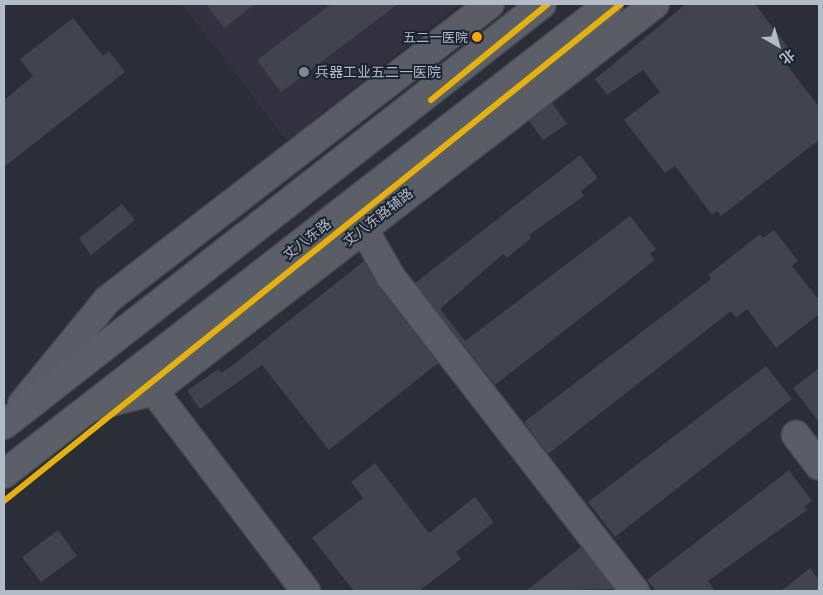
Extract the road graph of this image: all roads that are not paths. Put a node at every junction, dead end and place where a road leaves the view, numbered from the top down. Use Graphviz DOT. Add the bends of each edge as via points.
graph roads {
  1 [pos="490,4"];
  2 [pos="542,4"];
  3 [pos="609,4"];
  4 [pos="655,4"];
  5 [pos="363,228"];
  6 [pos="154,391"];
  7 [pos="92,407"];
  8 [pos="6,423"];
  9 [pos="796,435"];
  10 [pos="819,465"];
  11 [pos="4,474"];
  12 [pos="306,591"];
  13 [pos="635,591"];
  1 -- 8 [label="street" via="107,300"];
  2 -- 8 [label="main road"];
  3 -- 7 [label="main road, 丈八东路"];
  4 -- 5 [label="street, 丈八东路辅路"];
  5 -- 6 [label="street, 丈八东路辅路"];
  5 -- 13 [label="street" via="391,277"];
  6 -- 7 [label="street, 丈八东路辅路"];
  6 -- 12 [label="street"];
  7 -- 11 [label="main road, 丈八东路"];
  9 -- 10 [label="street"];
}
